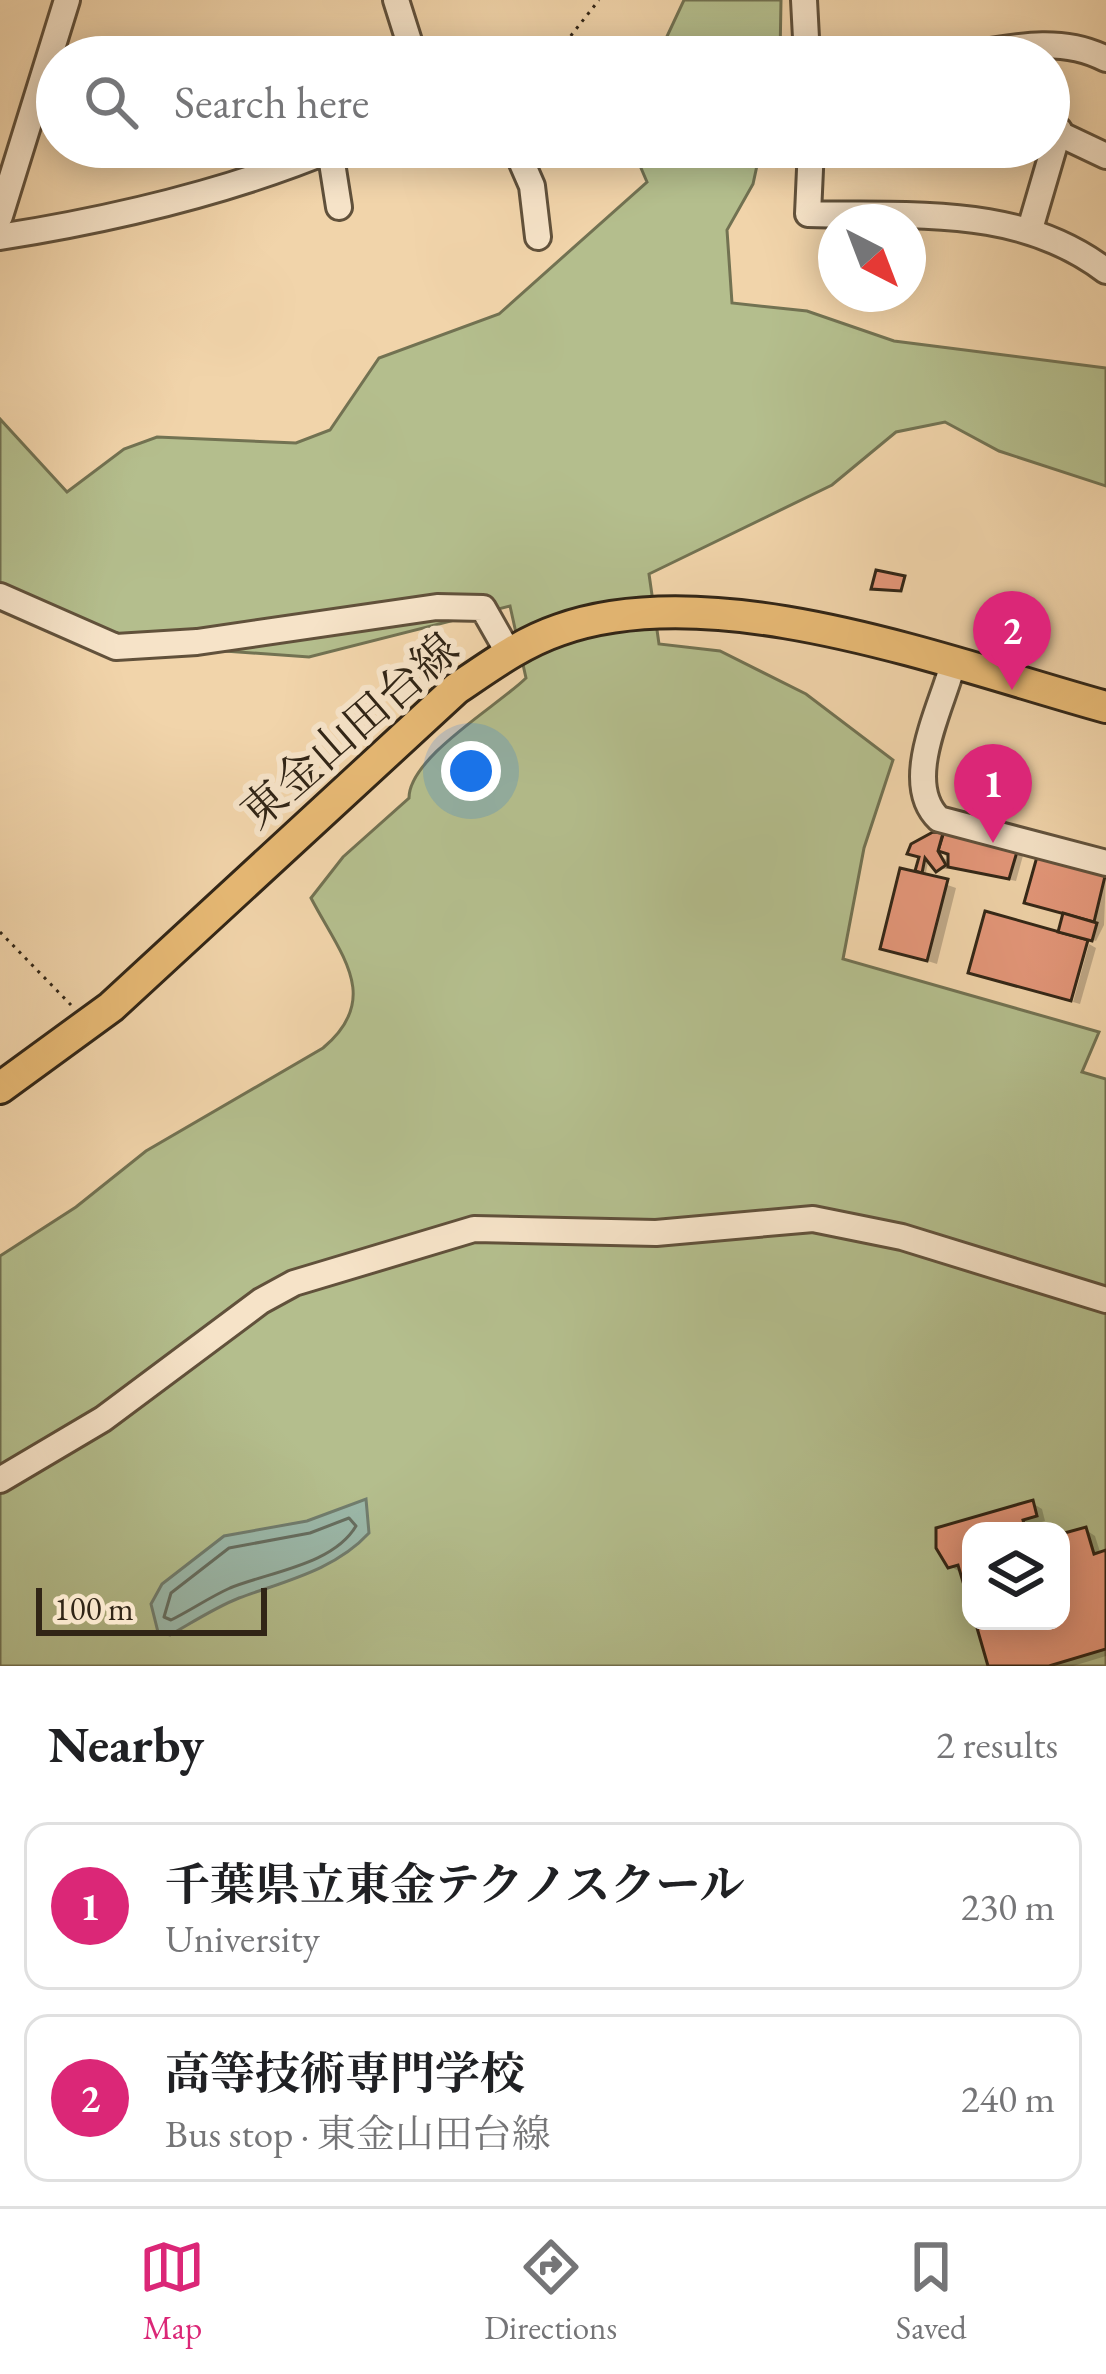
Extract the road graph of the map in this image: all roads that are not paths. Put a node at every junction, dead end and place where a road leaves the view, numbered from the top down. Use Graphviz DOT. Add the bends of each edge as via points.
graph roads {
  1 [pos="68,0"];
  2 [pos="396,0"];
  3 [pos="803,0"];
  4 [pos="57,36"];
  5 [pos="407,36"];
  6 [pos="806,36"];
  7 [pos="1070,46"];
  8 [pos="1103,49"];
  9 [pos="36,102"];
  10 [pos="1070,137"];
  11 [pos="1106,156"];
  12 [pos="286,168"];
  13 [pos="336,168"];
  14 [pos="524,168"];
  15 [pos="814,168"];
  16 [pos="1045,168"];
  17 [pos="339,207"];
  18 [pos="0,216"];
  19 [pos="1030,229"];
  20 [pos="0,237"];
  21 [pos="538,237"];
  22 [pos="1106,271"];
  23 [pos="0,596"];
  24 [pos="508,652"];
  25 [pos="953,664"];
  26 [pos="1106,707"];
  27 [pos="1106,863"];
  28 [pos="0,1088"];
  29 [pos="1106,1300"];
  30 [pos="0,1480"];
  1 -- 4 [label="street"];
  2 -- 5 [label="street"];
  3 -- 6 [label="street"];
  7 -- 8 [label="street"];
  9 -- 18 [label="street"];
  10 -- 11 [label="street"];
  12 -- 20 [label="street" via="116,219"];
  13 -- 17 [label="street"];
  14 -- 21 [label="street"];
  15 -- 19 [label="street" via="808,214 987,218"];
  16 -- 19 [label="street"];
  19 -- 22 [label="street"];
  23 -- 24 [label="street" via="116,647 483,608"];
  24 -- 25 [label="main road, 東金山田台線" via="584,624 705,610"];
  24 -- 28 [label="main road, 東金山田台線" via="403,735 88,1024"];
  25 -- 26 [label="main road, 東金山田台線"];
  25 -- 27 [label="street" via="919,785 926,808 939,819"];
  29 -- 30 [label="street" via="814,1219 656,1233 474,1229 294,1283 103,1419"];
}
